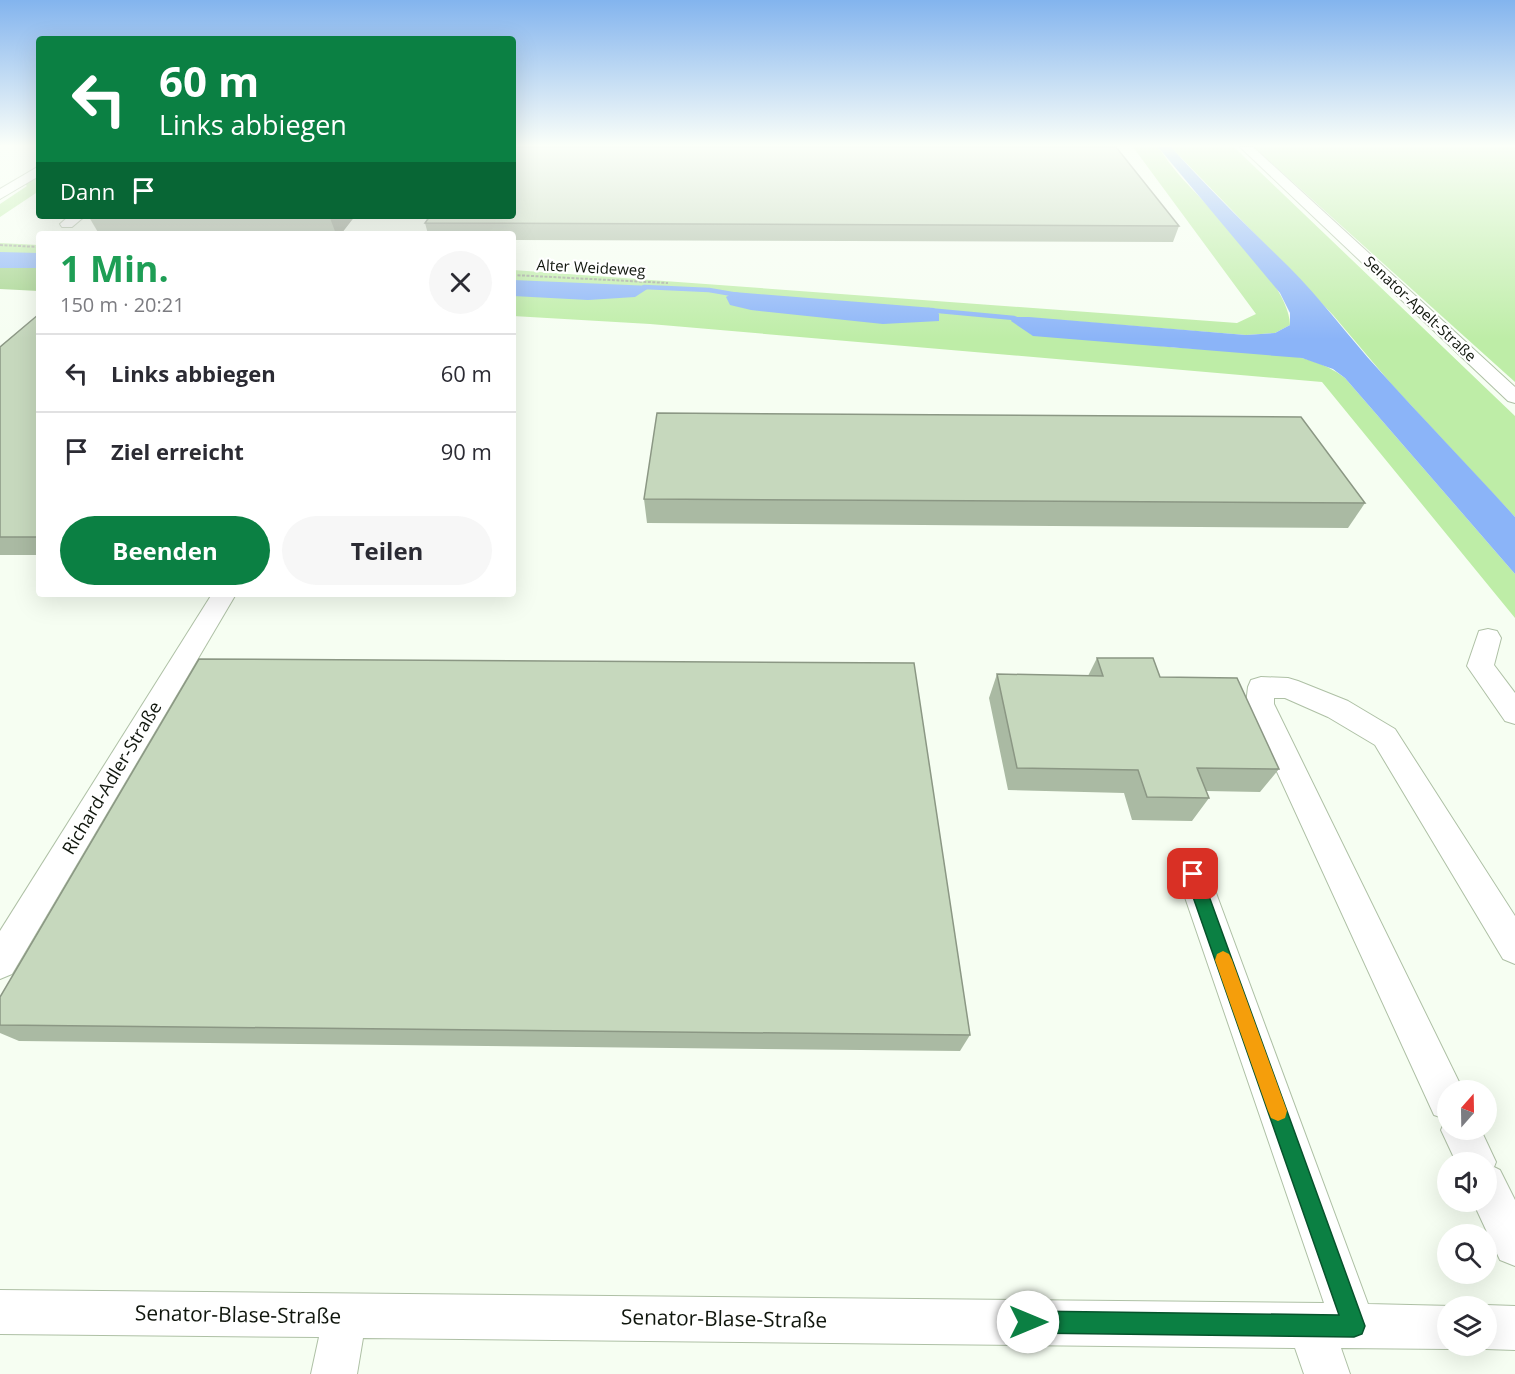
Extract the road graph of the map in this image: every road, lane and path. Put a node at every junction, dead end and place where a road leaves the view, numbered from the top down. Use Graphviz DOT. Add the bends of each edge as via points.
graph roads {
  1 [pos="1315,211"];
  2 [pos="0,245"];
  3 [pos="36,248"];
  4 [pos="516,274"];
  5 [pos="668,283"];
  6 [pos="1515,397"];
  7 [pos="222,597"];
  8 [pos="1488,638"];
  9 [pos="1515,713"];
  10 [pos="1193,874"];
  11 [pos="1515,945"];
  12 [pos="0,962"];
  13 [pos="1438,1080"];
  14 [pos="1497,1207"];
  15 [pos="1515,1245"];
  16 [pos="0,1312"];
  17 [pos="345,1316"];
  18 [pos="1310,1325"];
  19 [pos="1354,1326"];
  20 [pos="1437,1327"];
  21 [pos="1497,1327"];
  22 [pos="1515,1328"];
  23 [pos="334,1374"];
  24 [pos="1327,1374"];
  1 -- 6 [label="street, Senator-Apelt-Straße"];
  2 -- 3 [label="path"];
  4 -- 5 [label="path, Alter Weideweg"];
  7 -- 12 [label="street, Richard-Adler-Straße"];
  8 -- 9 [label="street" via="1480,666"];
  10 -- 19 [label="street"];
  11 -- 13 [label="street" via="1385,737 1338,709 1288,688 1261,687 1260,704"];
  14 -- 15 [label="street"];
  16 -- 17 [label="street, Senator-Blase-Straße"];
  17 -- 18 [label="street, Senator-Blase-Straße"];
  17 -- 23 [label="street"];
  18 -- 19 [label="street, Senator-Blase-Straße"];
  18 -- 24 [label="street"];
  19 -- 20 [label="street, Senator-Blase-Straße"];
  21 -- 22 [label="street"];
}
